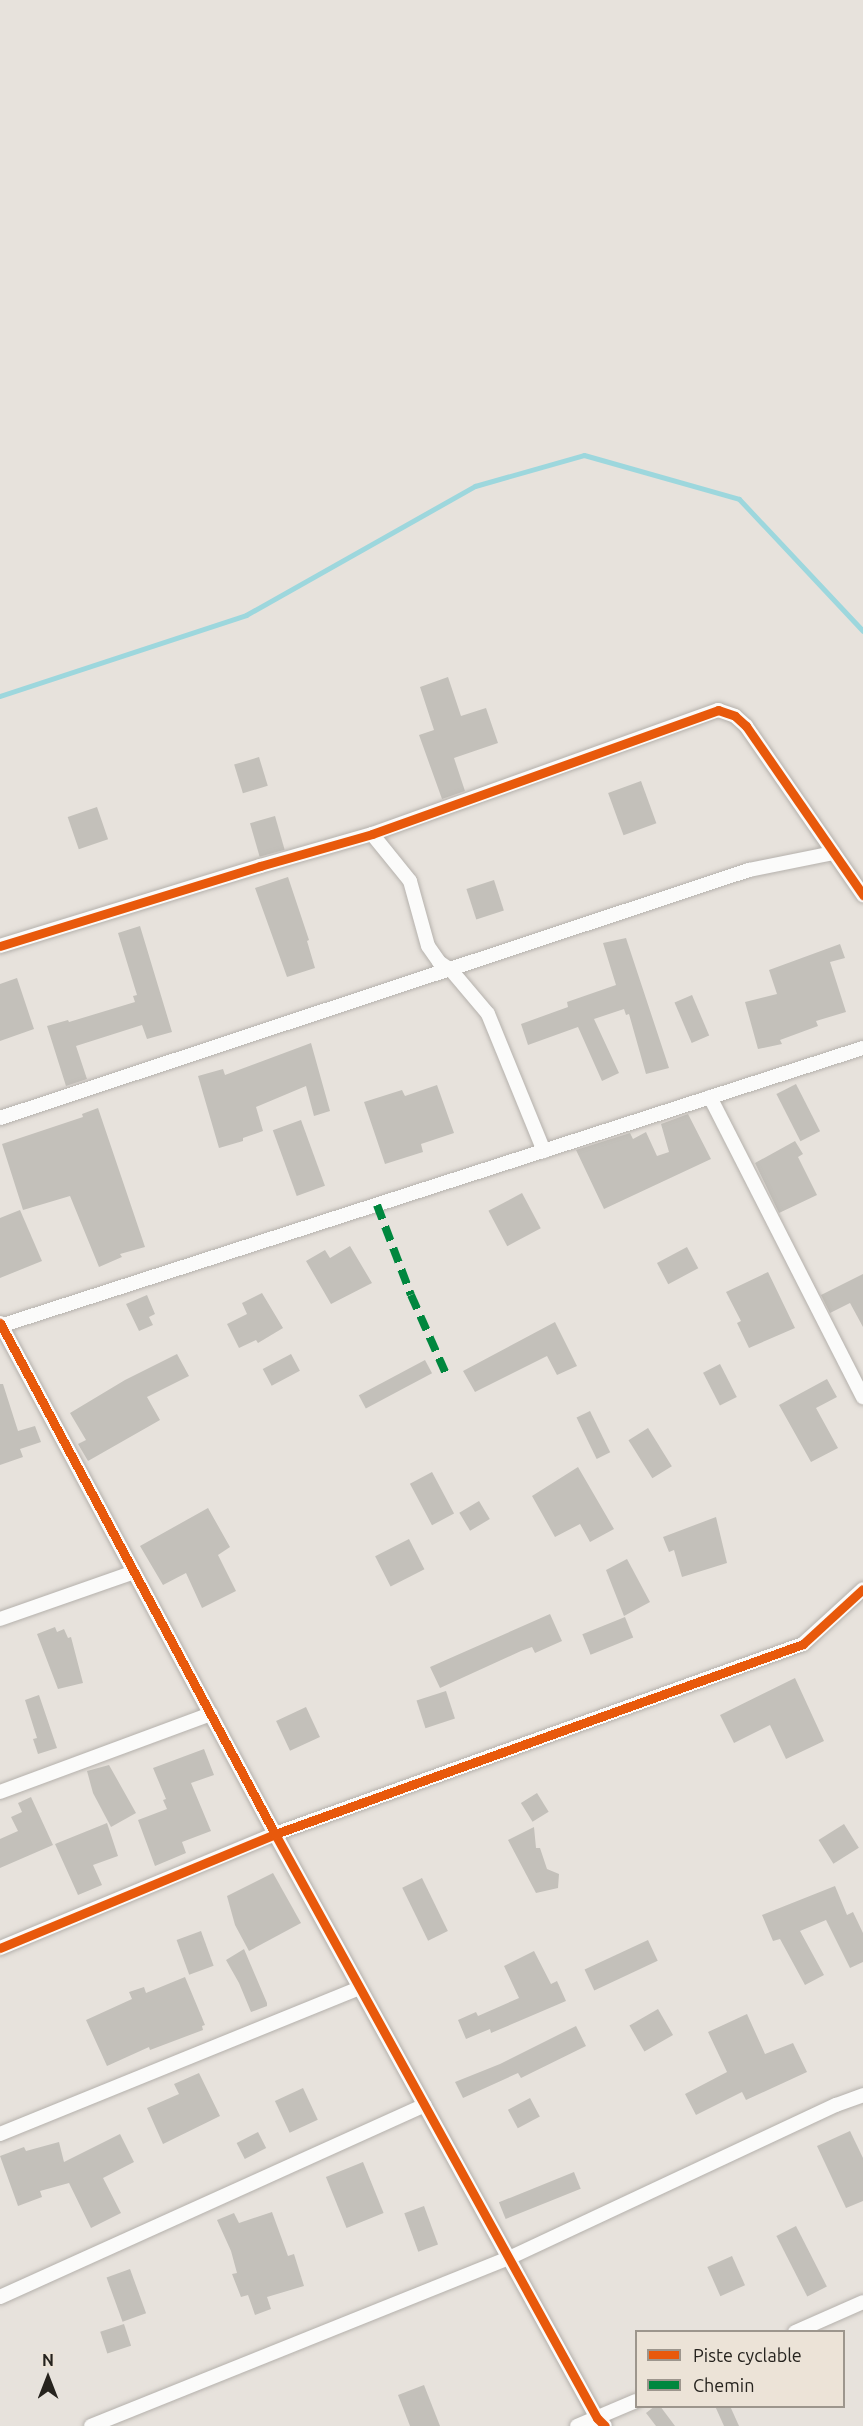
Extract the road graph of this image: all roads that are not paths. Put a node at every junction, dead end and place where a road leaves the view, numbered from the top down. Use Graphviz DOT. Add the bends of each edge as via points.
graph roads {
  1 [pos="372,834"];
  2 [pos="833,852"];
  3 [pos="863,896"];
  4 [pos="0,946"];
  5 [pos="451,970"];
  6 [pos="863,1048"];
  7 [pos="710,1097"];
  8 [pos="0,1118"];
  9 [pos="544,1151"];
  10 [pos="0,1325"];
  11 [pos="863,1397"];
  12 [pos="134,1572"];
  13 [pos="863,1589"];
  14 [pos="0,1619"];
  15 [pos="211,1714"];
  16 [pos="0,1792"];
  17 [pos="275,1834"];
  18 [pos="0,1948"];
  19 [pos="360,1988"];
  20 [pos="863,2095"];
  21 [pos="425,2105"];
  22 [pos="0,2134"];
  23 [pos="509,2258"];
  24 [pos="0,2297"];
  25 [pos="863,2302"];
  26 [pos="797,2330"];
  27 [pos="635,2402"];
  28 [pos="601,2422"];
  29 [pos="91,2426"];
  30 [pos="577,2426"];
  1 -- 2 [label="street" via="718,710 735,716 746,726"];
  1 -- 4 [label="street"];
  1 -- 5 [label="street" via="410,881 428,946 439,962"];
  2 -- 3 [label="street"];
  2 -- 5 [label="street" via="748,870"];
  5 -- 8 [label="street"];
  5 -- 9 [label="street" via="488,1014"];
  6 -- 7 [label="street"];
  7 -- 9 [label="street"];
  7 -- 11 [label="street"];
  9 -- 10 [label="street"];
  10 -- 12 [label="street"];
  12 -- 14 [label="street"];
  12 -- 15 [label="street"];
  13 -- 17 [label="street" via="803,1644"];
  15 -- 16 [label="street"];
  15 -- 17 [label="street"];
  17 -- 18 [label="street"];
  17 -- 19 [label="street"];
  19 -- 21 [label="street"];
  19 -- 22 [label="street"];
  20 -- 23 [label="street"];
  21 -- 23 [label="street"];
  21 -- 24 [label="street"];
  23 -- 28 [label="street"];
  23 -- 29 [label="street"];
  25 -- 26 [label="street"];
  27 -- 28 [label="street"];
  28 -- 30 [label="street"];
}
